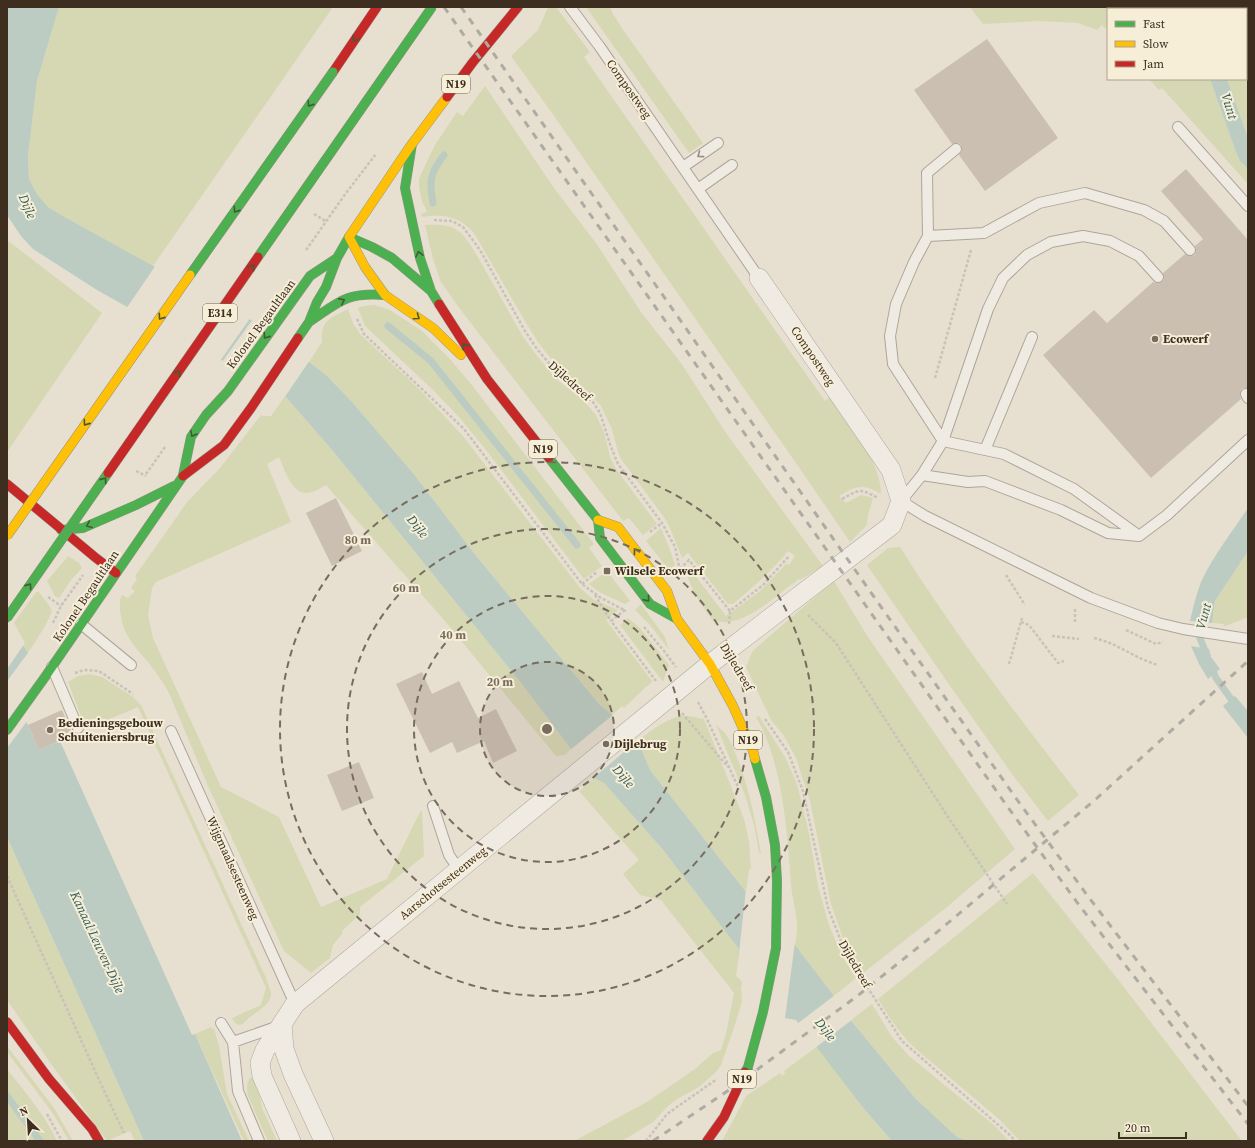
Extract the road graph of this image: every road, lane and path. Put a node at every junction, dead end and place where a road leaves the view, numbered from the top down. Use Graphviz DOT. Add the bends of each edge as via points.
graph roads {
  1 [pos="377,7"];
  2 [pos="432,7"];
  3 [pos="518,7"];
  4 [pos="570,7"];
  5 [pos="1178,127"];
  6 [pos="718,143"];
  7 [pos="412,144"];
  8 [pos="956,149"];
  9 [pos="732,165"];
  10 [pos="683,167"];
  11 [pos="698,189"];
  12 [pos="346,193"];
  13 [pos="1248,206"];
  14 [pos="314,213"];
  15 [pos="430,220"];
  16 [pos="326,222"];
  17 [pos="976,234"];
  18 [pos="928,236"];
  19 [pos="349,237"];
  20 [pos="1190,250"];
  21 [pos="305,252"];
  22 [pos="337,258"];
  23 [pos="1158,277"];
  24 [pos="759,278"];
  25 [pos="431,291"];
  26 [pos="385,295"];
  27 [pos="355,314"];
  28 [pos="309,322"];
  29 [pos="1032,337"];
  30 [pos="935,378"];
  31 [pos="487,379"];
  32 [pos="1248,440"];
  33 [pos="943,441"];
  34 [pos="166,445"];
  35 [pos="985,450"];
  36 [pos="183,475"];
  37 [pos="922,475"];
  38 [pos="143,479"];
  39 [pos="7,484"];
  40 [pos="175,486"];
  41 [pos="842,499"];
  42 [pos="881,499"];
  43 [pos="902,501"];
  44 [pos="598,520"];
  45 [pos="61,530"];
  46 [pos="7,536"];
  47 [pos="1139,536"];
  48 [pos="788,556"];
  49 [pos="680,569"];
  50 [pos="600,570"];
  51 [pos="1004,572"];
  52 [pos="116,573"];
  53 [pos="674,573"];
  54 [pos="681,575"];
  55 [pos="582,584"];
  56 [pos="74,587"];
  57 [pos="594,593"];
  58 [pos="793,600"];
  59 [pos="61,606"];
  60 [pos="630,606"];
  61 [pos="1025,606"];
  62 [pos="1075,606"];
  63 [pos="625,610"];
  64 [pos="629,612"];
  65 [pos="7,618"];
  66 [pos="1022,618"];
  67 [pos="677,620"];
  68 [pos="611,622"];
  69 [pos="1021,622"];
  70 [pos="1075,622"];
  71 [pos="81,624"];
  72 [pos="644,627"];
  73 [pos="1052,636"];
  74 [pos="1094,638"];
  75 [pos="1079,639"];
  76 [pos="1248,639"];
  77 [pos="1064,661"];
  78 [pos="710,664"];
  79 [pos="1009,664"];
  80 [pos="131,665"];
  81 [pos="1158,665"];
  82 [pos="52,667"];
  83 [pos="72,674"];
  84 [pos="686,683"];
  85 [pos="133,694"];
  86 [pos="669,698"];
  87 [pos="762,713"];
  88 [pos="78,728"];
  89 [pos="7,730"];
  90 [pos="171,731"];
  91 [pos="730,769"];
  92 [pos="740,794"];
  93 [pos="433,806"];
  94 [pos="459,870"];
  95 [pos="7,876"];
  96 [pos="1007,904"];
  97 [pos="295,1004"];
  98 [pos="7,1022"];
  99 [pos="221,1023"];
  100 [pos="282,1024"];
  101 [pos="233,1042"];
  102 [pos="718,1078"];
  103 [pos="49,1079"];
  104 [pos="67,1113"];
  105 [pos="124,1134"];
  106 [pos="99,1141"];
  107 [pos="259,1141"];
  108 [pos="291,1141"];
  109 [pos="324,1141"];
  110 [pos="646,1141"];
  111 [pos="708,1141"];
  112 [pos="1015,1141"];
  1 -- 46 [label="main road, one-way, bridge"];
  65 -- 2 [label="main road, E314, one-way, bridge"];
  3 -- 7 [label="main road, N19"];
  4 -- 10 [label="lane, Compostweg"];
  5 -- 13 [label="lane"];
  6 -- 10 [label="lane, one-way"];
  7 -- 19 [label="main road, N19"];
  25 -- 7 [label="main road, N19, one-way" via="420,258 405,188"];
  8 -- 18 [label="lane" via="927,173"];
  9 -- 11 [label="lane"];
  10 -- 11 [label="lane, Compostweg"];
  11 -- 24 [label="lane, Compostweg"];
  12 -- 16 [label="path"];
  14 -- 16 [label="path"];
  15 -- 49 [label="path, Dijledreef" via="452,221 463,227 480,250 537,349 553,368 593,402 600,413 618,464 662,523 675,547"];
  16 -- 19 [label="path"];
  16 -- 21 [label="path"];
  17 -- 18 [label="lane"];
  17 -- 20 [label="lane" via="984,233 1039,203 1085,193 1144,210 1164,221"];
  17 -- 30 [label="path"];
  18 -- 33 [label="lane" via="896,304 890,336 893,364"];
  19 -- 22 [label="main road, Kolonel Begaultlaan"];
  19 -- 25 [label="main road, N19" via="392,258"];
  19 -- 26 [label="main road, N19" via="365,267"];
  22 -- 28 [label="main road, Kolonel Begaultlaan"];
  22 -- 36 [label="main road, Kolonel Begaultlaan, one-way" via="310,276 228,391 206,415 191,437"];
  23 -- 33 [label="lane" via="1139,256 1110,241 1083,236 1051,242 1027,255 1003,278 988,309"];
  24 -- 43 [label="street, Compostweg" via="891,470"];
  31 -- 25 [label="main road, N19, one-way"];
  28 -- 26 [label="main road, one-way" via="350,297"];
  26 -- 31 [label="main road, N19, one-way" via="432,328"];
  27 -- 55 [label="path" via="364,334 464,429"];
  28 -- 36 [label="main road, Kolonel Begaultlaan" via="224,445"];
  29 -- 35 [label="lane"];
  31 -- 44 [label="main road, N19"];
  32 -- 47 [label="lane" via="1167,515"];
  33 -- 35 [label="lane"];
  33 -- 37 [label="lane"];
  34 -- 38 [label="path"];
  35 -- 47 [label="lane" via="1004,454 1074,489"];
  36 -- 40 [label="main road, Kolonel Begaultlaan"];
  37 -- 43 [label="lane"];
  37 -- 47 [label="lane" via="968,482 986,481 1061,510 1108,533"];
  39 -- 45 [label="main road"];
  40 -- 45 [label="main road, one-way" via="83,528"];
  40 -- 52 [label="main road, Kolonel Begaultlaan"];
  41 -- 42 [label="path" via="864,490"];
  43 -- 58 [label="street" via="892,525"];
  43 -- 76 [label="lane" via="954,532 1090,598 1158,624"];
  44 -- 67 [label="main road, N19, one-way" via="600,538 650,604"];
  67 -- 44 [label="main road, N19, one-way" via="667,591 618,527"];
  45 -- 52 [label="main road"];
  48 -- 49 [label="path" via="763,584 730,611 689,560"];
  49 -- 53 [label="path"];
  49 -- 54 [label="path, Dijledreef"];
  50 -- 55 [label="path"];
  51 -- 61 [label="path"];
  52 -- 71 [label="main road, Kolonel Begaultlaan"];
  55 -- 57 [label="path"];
  56 -- 59 [label="path"];
  57 -- 63 [label="path"];
  57 -- 68 [label="path"];
  58 -- 78 [label="street"];
  58 -- 96 [label="path" via="836,643"];
  60 -- 63 [label="path"];
  62 -- 70 [label="path"];
  63 -- 64 [label="path"];
  63 -- 68 [label="path"];
  66 -- 69 [label="path"];
  67 -- 78 [label="main road, N19"];
  68 -- 86 [label="path"];
  69 -- 77 [label="path" via="1029,625 1058,663"];
  69 -- 79 [label="path"];
  71 -- 80 [label="lane"];
  71 -- 82 [label="main road, Kolonel Begaultlaan"];
  72 -- 84 [label="path"];
  73 -- 75 [label="path"];
  74 -- 81 [label="path"];
  78 -- 84 [label="street, Aarschotsesteenweg"];
  78 -- 111 [label="main road, N19" via="734,706 753,750 768,803 775,845 777,881 776,948 763,1012 748,1067 724,1117"];
  82 -- 88 [label="lane"];
  82 -- 89 [label="main road, Kolonel Begaultlaan"];
  83 -- 85 [label="path" via="84,670 99,671"];
  84 -- 86 [label="street, Aarschotsesteenweg"];
  84 -- 91 [label="path" via="708,719"];
  86 -- 91 [label="path"];
  86 -- 94 [label="street, Aarschotsesteenweg"];
  87 -- 112 [label="path, Dijledreef" via="788,752 803,791 828,908 846,954 902,1041"];
  90 -- 97 [label="lane, Wijgmaalsesteenweg"];
  91 -- 92 [label="path"];
  93 -- 94 [label="lane" via="449,855"];
  94 -- 97 [label="street, Aarschotsesteenweg"];
  95 -- 105 [label="path"];
  97 -- 100 [label="street, Aarschotsesteenweg"];
  98 -- 103 [label="main road"];
  99 -- 101 [label="lane"];
  100 -- 101 [label="lane"];
  100 -- 108 [label="street, Aarschotsesteenweg" via="265,1050 260,1063 262,1076"];
  100 -- 109 [label="street" via="284,1049"];
  101 -- 107 [label="lane" via="238,1090"];
  102 -- 110 [label="path" via="667,1114"];
  103 -- 104 [label="main road"];
  103 -- 106 [label="main road" via="92,1129"];
}
